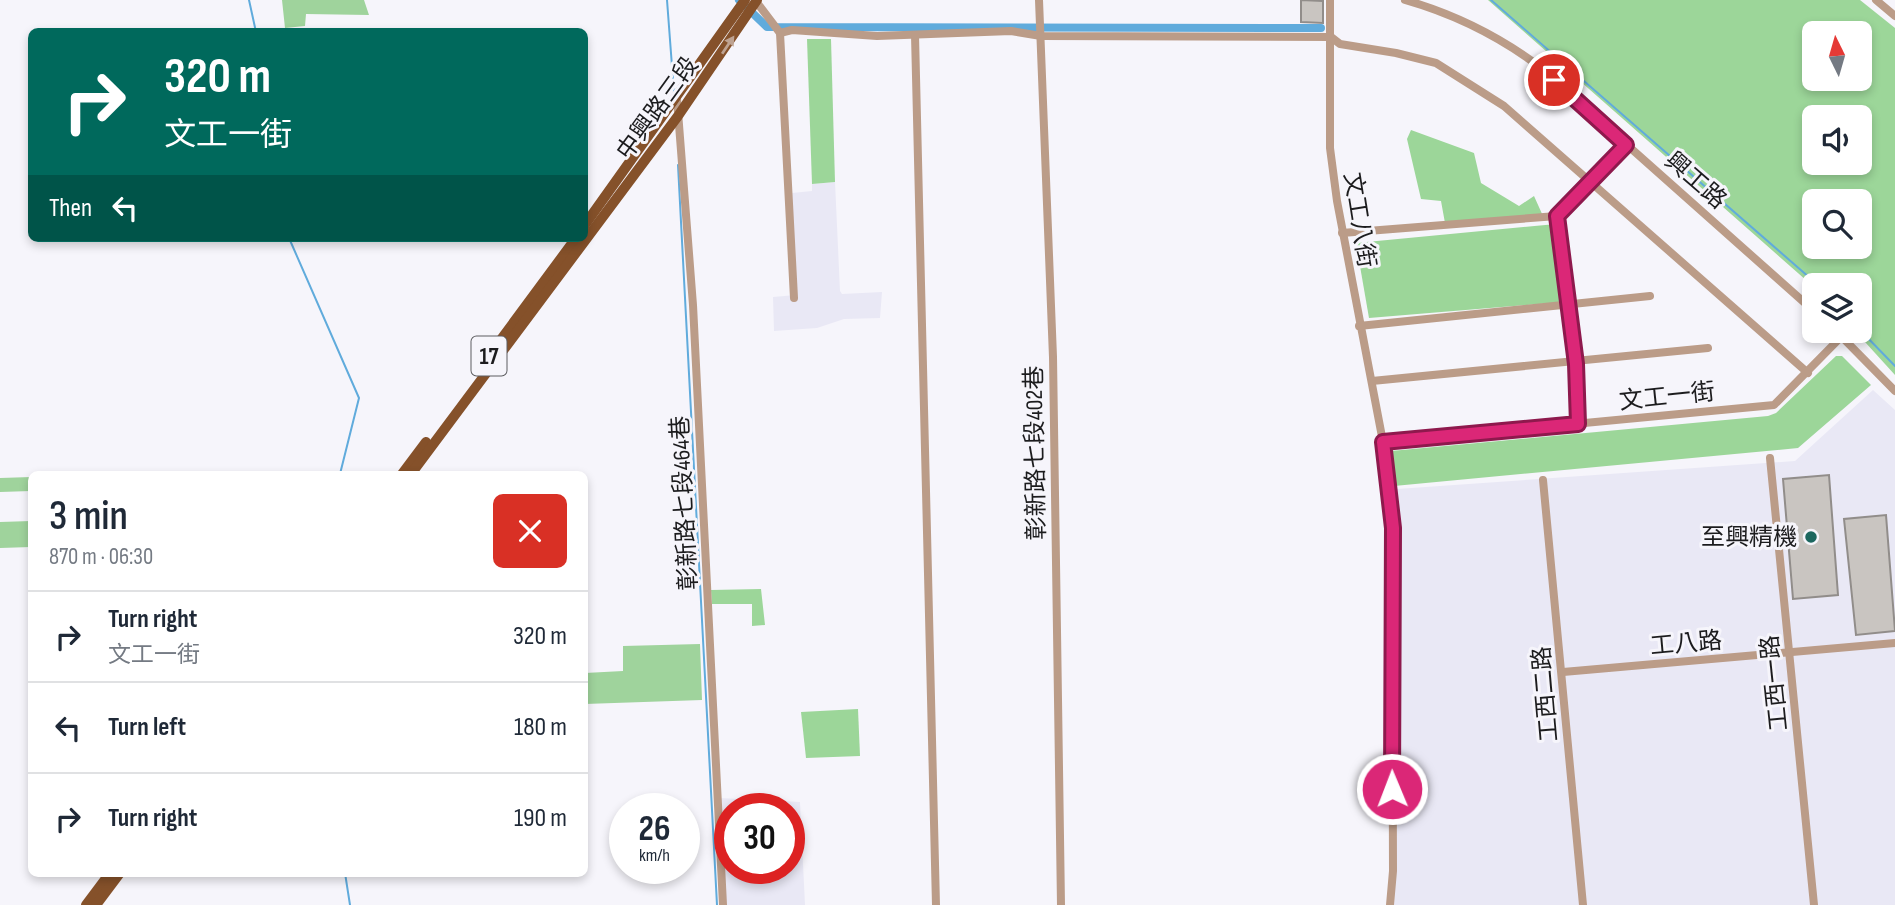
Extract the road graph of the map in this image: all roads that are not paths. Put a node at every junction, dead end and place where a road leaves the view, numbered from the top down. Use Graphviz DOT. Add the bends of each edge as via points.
graph roads {
  1 [pos="745,0"];
  2 [pos="1039,0"];
  3 [pos="1330,0"];
  4 [pos="1405,0"];
  5 [pos="1875,0"];
  6 [pos="758,2"];
  7 [pos="1895,16"];
  8 [pos="779,31"];
  9 [pos="915,35"];
  10 [pos="1041,36"];
  11 [pos="1331,37"];
  12 [pos="677,99"];
  13 [pos="678,116"];
  14 [pos="1626,145"];
  15 [pos="1591,184"];
  16 [pos="1557,216"];
  17 [pos="588,221"];
  18 [pos="1342,233"];
  19 [pos="588,237"];
  20 [pos="573,242"];
  21 [pos="584,242"];
  22 [pos="1650,296"];
  23 [pos="794,298"];
  24 [pos="1802,301"];
  25 [pos="1568,306"];
  26 [pos="1359,326"];
  27 [pos="1831,343"];
  28 [pos="1849,343"];
  29 [pos="1708,348"];
  30 [pos="1576,364"];
  31 [pos="1808,373"];
  32 [pos="1372,382"];
  33 [pos="1895,391"];
  34 [pos="1578,424"];
  35 [pos="1383,442"];
  36 [pos="1770,458"];
  37 [pos="404,471"];
  38 [pos="413,471"];
  39 [pos="1543,480"];
  40 [pos="1895,643"];
  41 [pos="1791,654"];
  42 [pos="1563,672"];
  43 [pos="107,877"];
  44 [pos="117,877"];
  45 [pos="86,905"];
  46 [pos="96,905"];
  47 [pos="723,905"];
  48 [pos="936,905"];
  49 [pos="1060,905"];
  50 [pos="1390,905"];
  51 [pos="1583,905"];
  52 [pos="1814,905"];
  1 -- 12 [label="main road, 中興路三段"];
  2 -- 10 [label="street, 彰新路七段402巷"];
  3 -- 11 [label="street, 文工八街"];
  4 -- 14 [label="street, 興工路" via="1445,11 1510,45"];
  5 -- 7 [label="street"];
  6 -- 8 [label="street"];
  13 -- 6 [label="main road, 中興路三段 / 17, one-way"];
  8 -- 9 [label="street"];
  8 -- 23 [label="street"];
  9 -- 10 [label="street" via="1011,31"];
  9 -- 48 [label="street"];
  10 -- 11 [label="street"];
  10 -- 49 [label="street, 彰新路七段402巷" via="1053,356"];
  11 -- 15 [label="street" via="1340,44 1436,63 1504,106"];
  11 -- 18 [label="street, 文工八街" via="1330,148"];
  12 -- 13 [label="street, 彰新路七段464巷"];
  12 -- 17 [label="main road, 中興路三段"];
  13 -- 19 [label="main road, 中興路三段 / 17"];
  13 -- 47 [label="street, 彰新路七段464巷" via="693,305"];
  14 -- 15 [label="street"];
  14 -- 24 [label="street, 興工路"];
  15 -- 16 [label="street"];
  15 -- 31 [label="street"];
  16 -- 18 [label="street"];
  16 -- 25 [label="street"];
  18 -- 26 [label="street, 文工八街"];
  20 -- 37 [label="main road, 17"];
  21 -- 38 [label="main road, 中興路三段 / 17"];
  22 -- 25 [label="street"];
  25 -- 26 [label="street"];
  25 -- 30 [label="street"];
  26 -- 32 [label="street, 文工八街"];
  27 -- 31 [label="street, 文工一街"];
  28 -- 33 [label="street"];
  29 -- 30 [label="street"];
  30 -- 32 [label="street"];
  30 -- 34 [label="street"];
  31 -- 34 [label="street, 文工一街" via="1774,405"];
  32 -- 35 [label="street, 文工八街"];
  34 -- 35 [label="street, 文工一街"];
  35 -- 50 [label="street, 文工八街" via="1393,528"];
  36 -- 41 [label="street, 工西一路"];
  39 -- 42 [label="street, 工西二路"];
  40 -- 41 [label="street, 工八路"];
  41 -- 42 [label="street, 工八路"];
  41 -- 52 [label="street, 工西一路"];
  42 -- 51 [label="street, 工西二路"];
  43 -- 45 [label="main road"];
  44 -- 46 [label="main road"];
}
